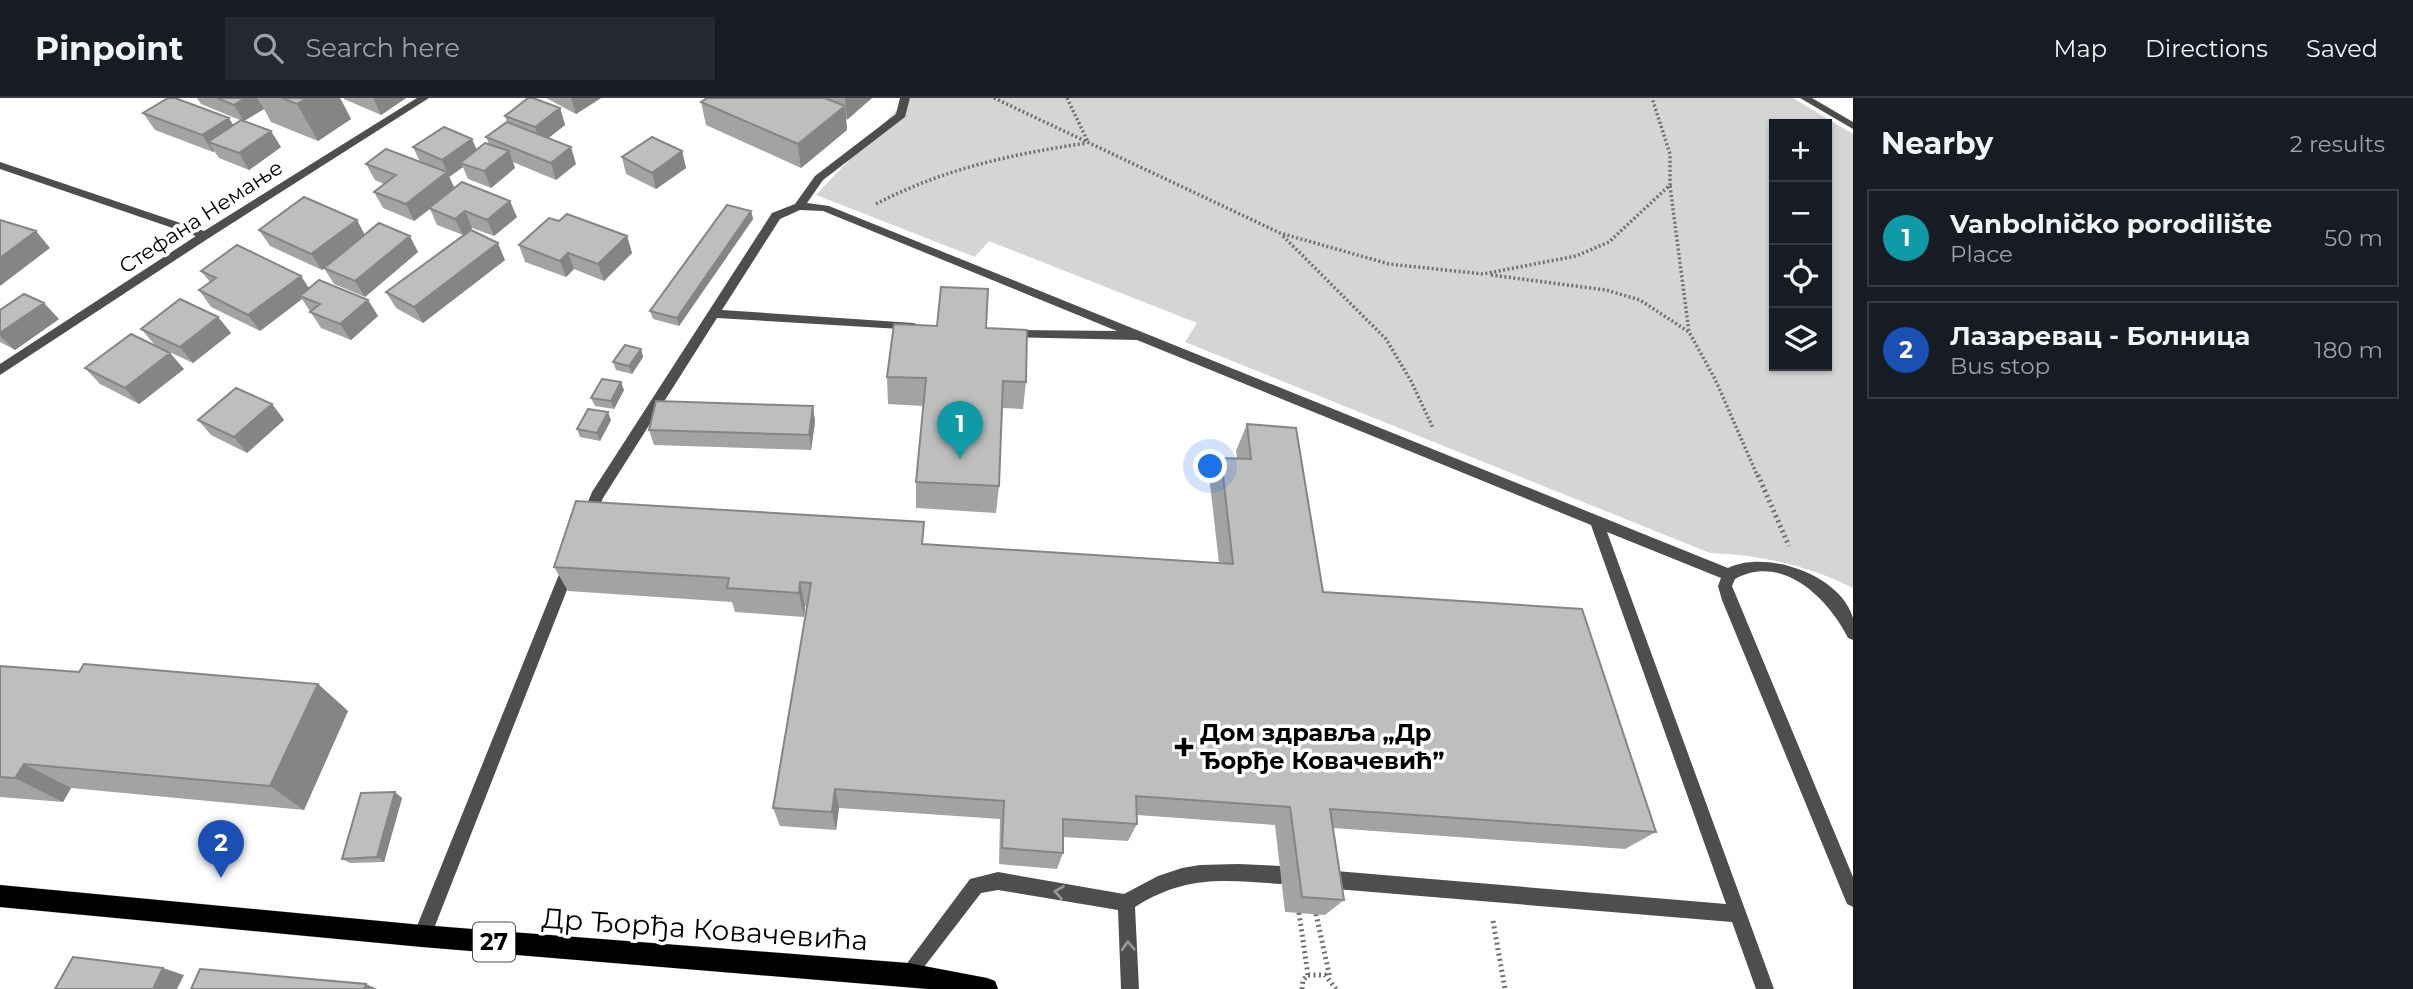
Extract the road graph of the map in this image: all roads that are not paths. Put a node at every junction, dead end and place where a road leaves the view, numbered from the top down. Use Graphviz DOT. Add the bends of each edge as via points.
graph roads {
  1 [pos="424,98"];
  2 [pos="905,98"];
  3 [pos="1805,98"];
  4 [pos="1853,127"];
  5 [pos="0,165"];
  6 [pos="799,206"];
  7 [pos="205,235"];
  8 [pos="715,314"];
  9 [pos="926,328"];
  10 [pos="998,334"];
  11 [pos="1142,336"];
  12 [pos="0,370"];
  13 [pos="1596,520"];
  14 [pos="582,534"];
  15 [pos="572,559"];
  16 [pos="1729,575"];
  17 [pos="1853,633"];
  18 [pos="1281,875"];
  19 [pos="1320,879"];
  20 [pos="0,896"];
  21 [pos="1853,898"];
  22 [pos="1126,903"];
  23 [pos="1738,914"];
  24 [pos="422,936"];
  25 [pos="908,974"];
  26 [pos="987,989"];
  27 [pos="1130,989"];
  28 [pos="1765,989"];
  1 -- 7 [label="street, Стефана Немање"];
  2 -- 6 [label="street" via="901,115 819,178"];
  3 -- 4 [label="street"];
  5 -- 7 [label="street"];
  6 -- 8 [label="street" via="776,216"];
  6 -- 11 [label="street" via="825,208"];
  7 -- 12 [label="street, Стефана Немање"];
  8 -- 9 [label="street"];
  8 -- 14 [label="street" via="597,496"];
  10 -- 11 [label="street"];
  11 -- 13 [label="street"];
  13 -- 16 [label="street"];
  13 -- 23 [label="street"];
  15 -- 24 [label="street"];
  16 -- 17 [label="street" via="1738,568 1763,566 1803,578 1841,608"];
  16 -- 21 [label="street" via="1725,586 1729,600"];
  18 -- 22 [label="street" via="1183,874 1150,886"];
  19 -- 23 [label="street"];
  20 -- 24 [label="main road, Др Ђорђа Ковачевића / 27"];
  22 -- 25 [label="street, one-way" via="998,881 976,886"];
  27 -- 22 [label="street, one-way"];
  23 -- 28 [label="street"];
  24 -- 25 [label="main road, Др Ђорђа Ковачевића / 27"];
  25 -- 26 [label="main road, Др Ђорђа Ковачевића / 27"];
}
